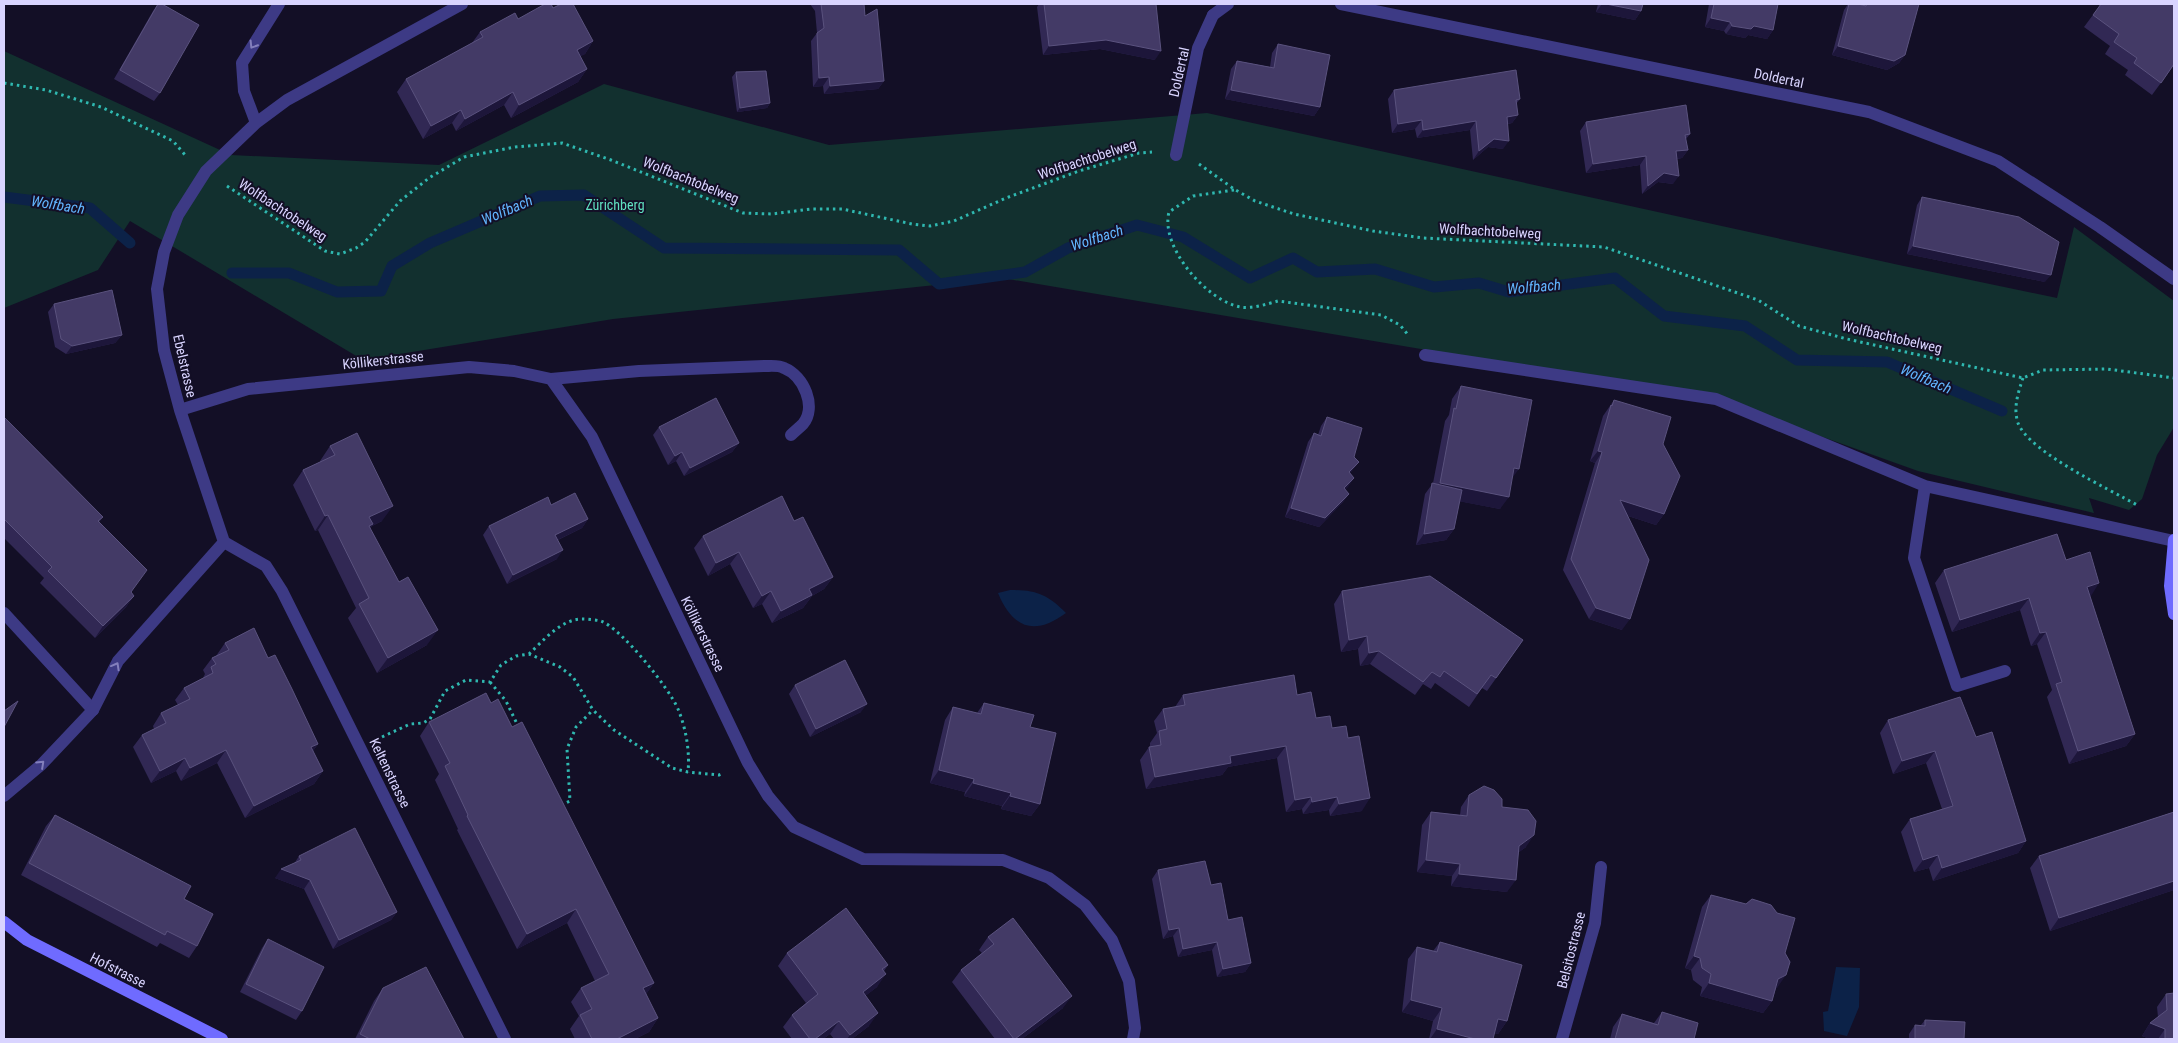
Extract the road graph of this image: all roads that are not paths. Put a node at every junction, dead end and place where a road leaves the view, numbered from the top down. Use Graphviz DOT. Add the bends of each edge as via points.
graph roads {
  1 [pos="279,4"];
  2 [pos="462,4"];
  3 [pos="1228,4"];
  4 [pos="1341,4"];
  5 [pos="256,123"];
  6 [pos="1176,155"];
  7 [pos="2174,279"];
  8 [pos="1425,355"];
  9 [pos="551,379"];
  10 [pos="180,410"];
  11 [pos="791,435"];
  12 [pos="1925,486"];
  13 [pos="2174,541"];
  14 [pos="224,542"];
  15 [pos="4,613"];
  16 [pos="2174,614"];
  17 [pos="2005,671"];
  18 [pos="94,710"];
  19 [pos="4,796"];
  20 [pos="1601,867"];
  21 [pos="4,922"];
  22 [pos="222,1039"];
  23 [pos="505,1039"];
  24 [pos="1133,1039"];
  25 [pos="1562,1039"];
  1 -- 5 [label="street, one-way" via="242,63 244,92"];
  2 -- 5 [label="street, Ebelstrasse" via="287,100"];
  3 -- 6 [label="street, Doldertal" via="1213,15 1198,48"];
  4 -- 7 [label="street, Doldertal" via="1869,112 1998,161"];
  5 -- 10 [label="street, Ebelstrasse" via="206,171 178,215 164,252 158,298 164,350"];
  8 -- 12 [label="street" via="1716,399"];
  9 -- 10 [label="street, Köllikerstrasse" via="514,371 469,367 248,389"];
  9 -- 11 [label="street" via="648,371 784,367 800,380 809,408 804,423"];
  9 -- 24 [label="street, Köllikerstrasse" via="592,437 748,763 768,796 794,827 862,859 1003,860 1050,878 1085,905 1112,940 1129,981 1135,1028"];
  10 -- 14 [label="street, Ebelstrasse"];
  12 -- 13 [label="street"];
  12 -- 17 [label="street" via="1914,558 1957,686"];
  13 -- 16 [label="main road" via="2170,586"];
  18 -- 14 [label="street, one-way" via="118,661"];
  14 -- 23 [label="street, Keltenstrasse" via="266,566 282,591"];
  15 -- 18 [label="street"];
  19 -- 18 [label="street, one-way" via="40,766"];
  20 -- 25 [label="street, Belsitostrasse" via="1595,923"];
  21 -- 22 [label="main road, Hofstrasse" via="27,940"];
}
